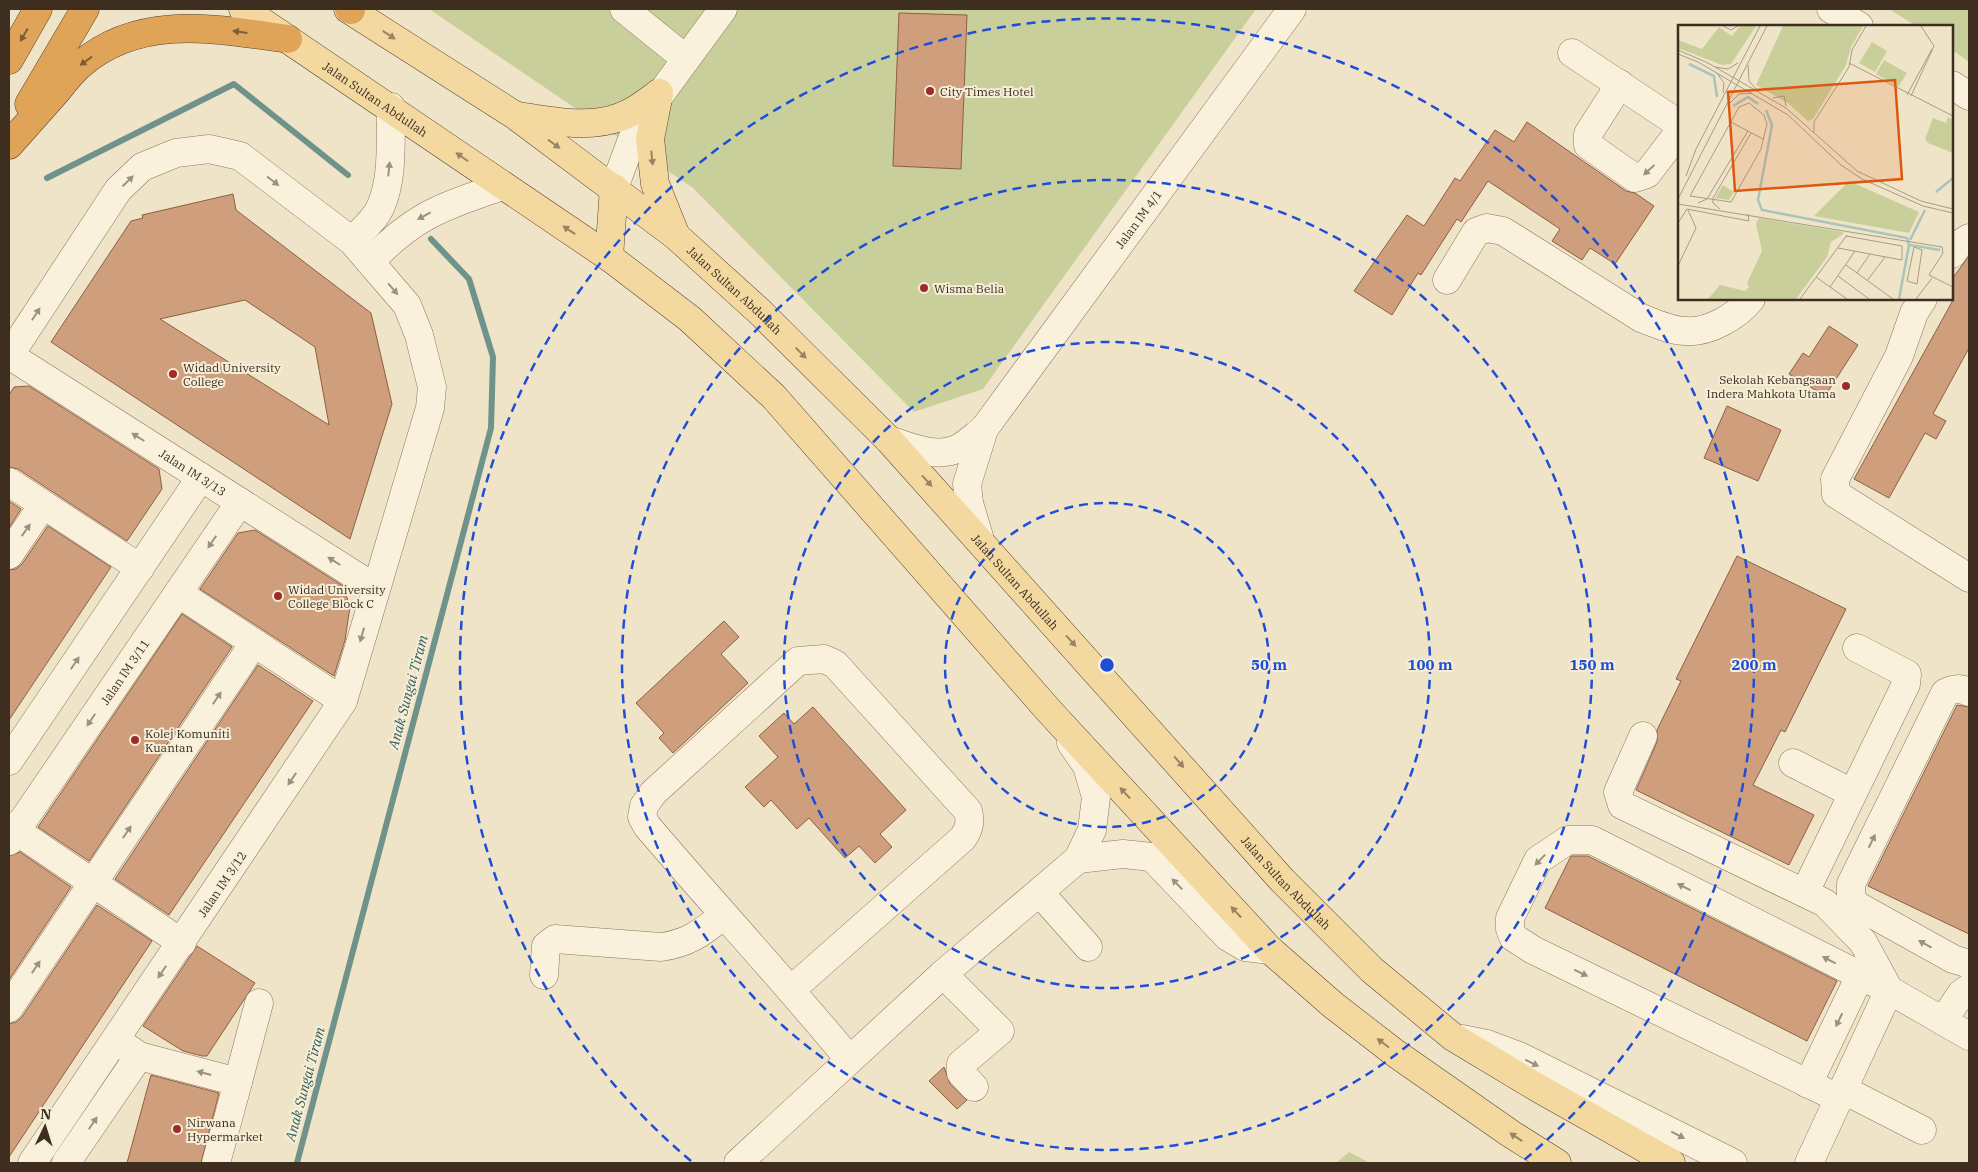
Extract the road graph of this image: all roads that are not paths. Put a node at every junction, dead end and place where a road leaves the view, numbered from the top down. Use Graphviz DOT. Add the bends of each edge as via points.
graph roads {
  1 [pos="38,9"];
  2 [pos="85,9"];
  3 [pos="243,9"];
  4 [pos="349,9"];
  5 [pos="624,9"];
  6 [pos="723,9"];
  7 [pos="1292,9"];
  8 [pos="1831,16"];
  9 [pos="1856,25"];
  10 [pos="288,39"];
  11 [pos="1572,54"];
  12 [pos="686,59"];
  13 [pos="9,60"];
  14 [pos="1620,84"];
  15 [pos="1953,86"];
  16 [pos="659,93"];
  17 [pos="1969,96"];
  18 [pos="391,107"];
  19 [pos="516,116"];
  20 [pos="1678,123"];
  21 [pos="1678,133"];
  22 [pos="9,138"];
  23 [pos="9,145"];
  24 [pos="502,186"];
  25 [pos="614,188"];
  26 [pos="676,236"];
  27 [pos="352,241"];
  28 [pos="609,256"];
  29 [pos="370,262"];
  30 [pos="1447,280"];
  31 [pos="1750,300"];
  32 [pos="1922,300"];
  33 [pos="9,356"];
  34 [pos="984,429"];
  35 [pos="889,440"];
  36 [pos="201,477"];
  37 [pos="9,482"];
  38 [pos="240,502"];
  39 [pos="44,505"];
  40 [pos="980,540"];
  41 [pos="9,555"];
  42 [pos="140,568"];
  43 [pos="1969,578"];
  44 [pos="375,588"];
  45 [pos="178,593"];
  46 [pos="254,643"];
  47 [pos="1857,648"];
  48 [pos="1969,692"];
  49 [pos="343,701"];
  50 [pos="1050,712"];
  51 [pos="1643,736"];
  52 [pos="9,761"];
  53 [pos="1793,764"];
  54 [pos="1852,793"];
  55 [pos="11,833"];
  56 [pos="1078,859"];
  57 [pos="93,883"];
  58 [pos="1805,892"];
  59 [pos="1040,893"];
  60 [pos="723,916"];
  61 [pos="182,943"];
  62 [pos="1088,947"];
  63 [pos="1270,950"];
  64 [pos="1961,962"];
  65 [pos="943,974"];
  66 [pos="544,975"];
  67 [pos="1860,976"];
  68 [pos="792,989"];
  69 [pos="1889,990"];
  70 [pos="1965,991"];
  71 [pos="259,1003"];
  72 [pos="9,1008"];
  73 [pos="1943,1021"];
  74 [pos="1969,1036"];
  75 [pos="1453,1037"];
  76 [pos="116,1040"];
  77 [pos="139,1056"];
  78 [pos="849,1059"];
  79 [pos="238,1082"];
  80 [pos="1808,1084"];
  81 [pos="974,1087"];
  82 [pos="1842,1095"];
  83 [pos="1922,1130"];
  84 [pos="32,1163"];
  85 [pos="66,1163"];
  86 [pos="216,1163"];
  87 [pos="738,1163"];
  88 [pos="1557,1163"];
  89 [pos="1671,1163"];
  90 [pos="1733,1163"];
  91 [pos="1809,1163"];
  1 -- 13 [label="highway, one-way"];
  2 -- 22 [label="highway"];
  3 -- 10 [label="main road, Jalan Sultan Abdullah"];
  4 -- 19 [label="main road, Jalan Sultan Abdullah, one-way"];
  5 -- 12 [label="street"];
  6 -- 12 [label="street"];
  7 -- 34 [label="street, Jalan IM 4/1"];
  8 -- 9 [label="street"];
  10 -- 18 [label="main road, Jalan Sultan Abdullah"];
  10 -- 23 [label="highway, one-way" via="190,28 159,29 128,36 80,65"];
  11 -- 14 [label="street"];
  12 -- 16 [label="street"];
  14 -- 20 [label="street"];
  21 -- 14 [label="street, one-way" via="1647,174 1635,178 1588,144 1588,134"];
  15 -- 17 [label="street"];
  16 -- 19 [label="main road" via="619,118 566,123"];
  16 -- 25 [label="street" via="637,126"];
  16 -- 26 [label="main road, one-way" via="650,138 655,184"];
  24 -- 18 [label="main road, Jalan Sultan Abdullah, one-way"];
  27 -- 18 [label="street, one-way" via="380,208 389,171"];
  19 -- 25 [label="main road, Jalan Sultan Abdullah, one-way"];
  28 -- 24 [label="main road, Jalan Sultan Abdullah, one-way"];
  24 -- 29 [label="street, one-way" via="441,207 414,221"];
  25 -- 26 [label="main road, Jalan Sultan Abdullah"];
  25 -- 28 [label="main road"];
  26 -- 35 [label="main road, Jalan Sultan Abdullah, one-way" via="760,312"];
  27 -- 29 [label="street, Jalan IM 3/12"];
  33 -- 27 [label="street, Jalan IM 3/12, one-way" via="118,190 142,167 176,153 209,149 240,156"];
  28 -- 50 [label="main road, Jalan Sultan Abdullah" via="690,319 774,397"];
  29 -- 44 [label="street, Jalan IM 3/12, one-way" via="407,305 419,335 432,387 430,408"];
  30 -- 31 [label="street" via="1476,232 1487,228 1503,231 1641,318 1665,327 1686,332 1706,328 1742,310"];
  32 -- 43 [label="street" via="1914,313 1899,356 1835,479 1836,494"];
  36 -- 33 [label="street, Jalan IM 3/13, one-way"];
  34 -- 35 [label="street, Jalan IM 4/1" via="948,452 917,449"];
  34 -- 40 [label="street, Jalan IM 4/1" via="967,484"];
  35 -- 40 [label="main road, Jalan Sultan Abdullah, one-way"];
  36 -- 38 [label="street, Jalan IM 3/13"];
  36 -- 42 [label="street"];
  37 -- 39 [label="street"];
  44 -- 38 [label="street, Jalan IM 3/13, one-way"];
  38 -- 45 [label="street, Jalan IM 3/11, one-way"];
  41 -- 39 [label="street, one-way"];
  39 -- 42 [label="street"];
  40 -- 75 [label="main road, Jalan Sultan Abdullah, one-way" via="1307,906 1372,970"];
  52 -- 42 [label="street, one-way"];
  44 -- 49 [label="street, Jalan IM 3/12, one-way"];
  45 -- 46 [label="street"];
  45 -- 55 [label="street, Jalan IM 3/11, one-way"];
  46 -- 49 [label="street"];
  57 -- 46 [label="street, one-way"];
  47 -- 54 [label="street" via="1907,674 1906,684"];
  64 -- 48 [label="street, one-way" via="1856,905 1851,896 1851,884 1945,693 1962,688"];
  49 -- 61 [label="street, Jalan IM 3/12, one-way"];
  50 -- 56 [label="street" via="1087,766 1096,797 1092,830"];
  63 -- 50 [label="main road, Jalan Sultan Abdullah, one-way"];
  51 -- 58 [label="street" via="1618,792 1622,805"];
  53 -- 54 [label="street"];
  54 -- 58 [label="street"];
  55 -- 57 [label="street"];
  56 -- 59 [label="street"];
  63 -- 56 [label="street, one-way" via="1245,947 1228,937 1152,857 1123,854"];
  57 -- 61 [label="street"];
  72 -- 57 [label="street, one-way"];
  58 -- 69 [label="street" via="1825,903 1864,942"];
  59 -- 62 [label="street"];
  59 -- 65 [label="street"];
  60 -- 66 [label="street" via="699,935 676,945 661,947 555,939 546,946"];
  60 -- 68 [label="street"];
  60 -- 68 [label="street" via="647,826 642,817 644,806 653,793 798,661 824,659 835,664 955,796 968,811 970,821 963,838"];
  61 -- 76 [label="street, Jalan IM 3/12, one-way"];
  88 -- 63 [label="main road, Jalan Sultan Abdullah, one-way" via="1396,1053 1333,1005"];
  64 -- 70 [label="street"];
  65 -- 78 [label="street"];
  65 -- 81 [label="street" via="1000,1031 961,1064 962,1072"];
  67 -- 69 [label="street"];
  67 -- 80 [label="street, one-way"];
  67 -- 80 [label="street, one-way" via="1592,840 1568,840 1538,860 1514,909 1510,918 1513,937 1533,950"];
  68 -- 78 [label="street"];
  69 -- 73 [label="street"];
  69 -- 82 [label="street"];
  70 -- 73 [label="street"];
  71 -- 79 [label="street"];
  73 -- 74 [label="street"];
  75 -- 89 [label="main road, Jalan Sultan Abdullah"];
  75 -- 90 [label="street, one-way" via="1487,1044 1519,1056"];
  76 -- 77 [label="street"];
  76 -- 84 [label="street, Jalan IM 3/12"];
  79 -- 77 [label="street, one-way"];
  85 -- 77 [label="street, one-way"];
  78 -- 87 [label="street"];
  79 -- 86 [label="street"];
  80 -- 82 [label="street"];
  82 -- 83 [label="street"];
  82 -- 91 [label="street"];
}
